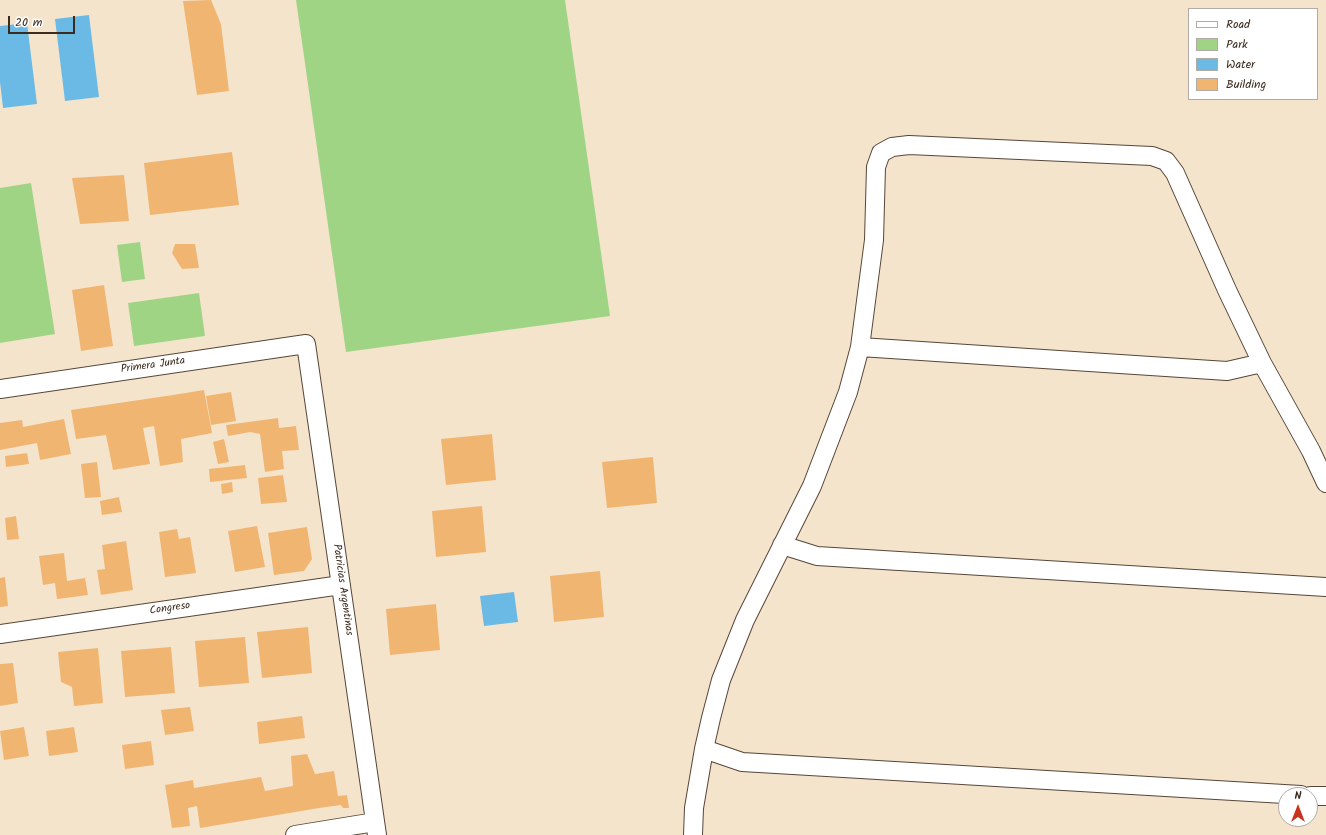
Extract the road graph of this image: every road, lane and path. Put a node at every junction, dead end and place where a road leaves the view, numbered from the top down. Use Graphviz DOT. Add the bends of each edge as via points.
graph roads {
  1 [pos="306,344"];
  2 [pos="860,347"];
  3 [pos="1262,363"];
  4 [pos="0,389"];
  5 [pos="1326,483"];
  6 [pos="782,544"];
  7 [pos="341,584"];
  8 [pos="1326,587"];
  9 [pos="0,634"];
  10 [pos="704,749"];
  11 [pos="1278,794"];
  12 [pos="376,829"];
  13 [pos="295,835"];
  14 [pos="692,835"];
  1 -- 4 [label="street, Primera Junta"];
  1 -- 7 [label="street, Patricias Argentinas"];
  2 -- 3 [label="street" via="1227,371"];
  2 -- 3 [label="street" via="874,240 876,167 881,153 892,147 909,145 1152,156 1166,160 1175,173"];
  2 -- 6 [label="street" via="848,392 812,486"];
  3 -- 5 [label="street"];
  6 -- 8 [label="street" via="817,556"];
  6 -- 10 [label="street" via="745,620 721,680"];
  7 -- 9 [label="street, Congreso"];
  7 -- 12 [label="street, Patricias Argentinas"];
  10 -- 11 [label="street" via="742,762"];
  10 -- 14 [label="street"];
  12 -- 13 [label="street"];
}
